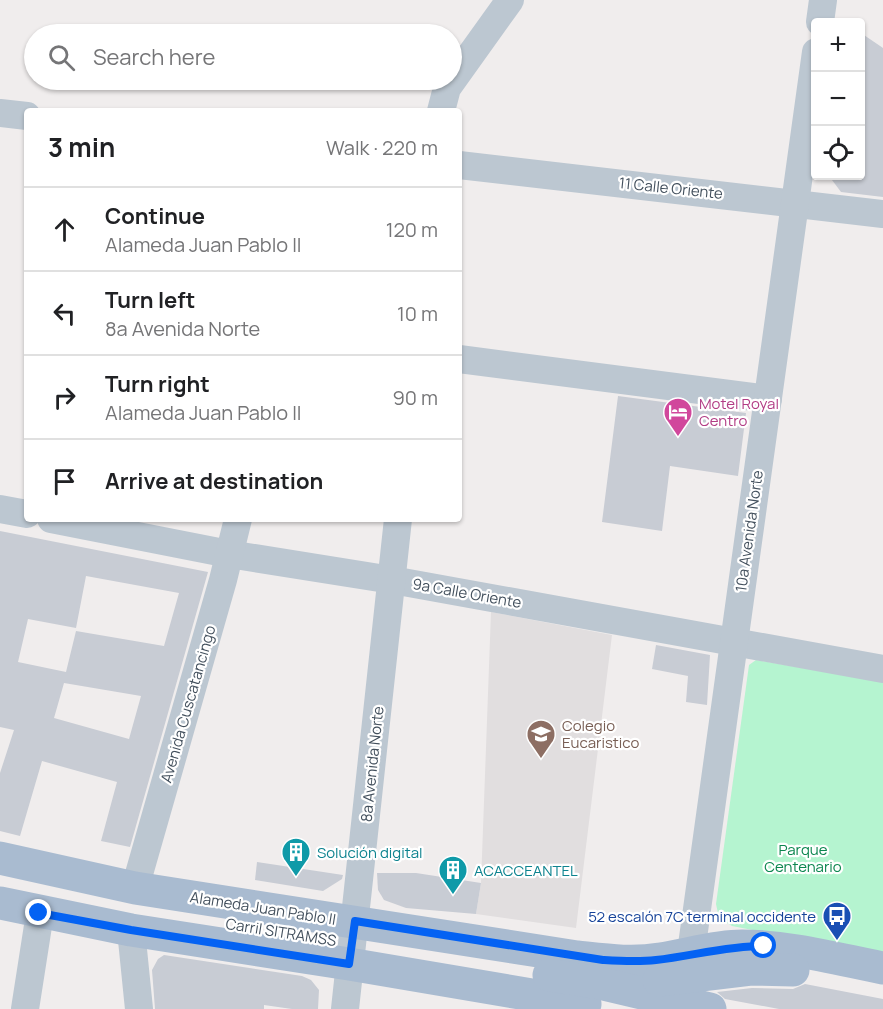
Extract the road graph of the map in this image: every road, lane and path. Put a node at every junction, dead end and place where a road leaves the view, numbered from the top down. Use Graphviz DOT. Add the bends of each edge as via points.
graph roads {
  1 [pos="510,0"];
  2 [pos="823,0"];
  3 [pos="821,18"];
  4 [pos="813,72"];
  5 [pos="462,73"];
  6 [pos="444,100"];
  7 [pos="429,108"];
  8 [pos="0,114"];
  9 [pos="24,116"];
  10 [pos="462,165"];
  11 [pos="795,202"];
  12 [pos="883,214"];
  13 [pos="462,359"];
  14 [pos="768,399"];
  15 [pos="0,509"];
  16 [pos="24,513"];
  17 [pos="66,522"];
  18 [pos="237,522"];
  19 [pos="398,522"];
  20 [pos="229,554"];
  21 [pos="392,580"];
  22 [pos="734,642"];
  23 [pos="883,669"];
  24 [pos="0,858"];
  25 [pos="0,881"];
  26 [pos="135,888"];
  27 [pos="0,903"];
  28 [pos="39,913"];
  29 [pos="131,930"];
  30 [pos="352,943"];
  31 [pos="883,968"];
  32 [pos="883,989"];
  33 [pos="691,990"];
  34 [pos="607,996"];
  35 [pos="25,1009"];
  36 [pos="139,1009"];
  37 [pos="345,1009"];
  1 -- 5 [label="street"];
  2 -- 3 [label="street"];
  4 -- 11 [label="street, 10a Avenida Norte"];
  6 -- 7 [label="street"];
  8 -- 9 [label="street"];
  10 -- 11 [label="street, 11 Calle Oriente"];
  11 -- 12 [label="street, 11 Calle Oriente"];
  11 -- 14 [label="street, 10a Avenida Norte"];
  13 -- 14 [label="street"];
  14 -- 22 [label="street, 10a Avenida Norte"];
  15 -- 16 [label="street"];
  17 -- 20 [label="street, 9a Calle Oriente"];
  18 -- 20 [label="street, Avenida Cuscatancingo"];
  19 -- 21 [label="street, 8a Avenida Norte"];
  20 -- 21 [label="street, 9a Calle Oriente"];
  20 -- 26 [label="street, Avenida Cuscatancingo"];
  21 -- 22 [label="street, 9a Calle Oriente"];
  21 -- 30 [label="street, 8a Avenida Norte"];
  22 -- 23 [label="street, 9a Calle Oriente"];
  22 -- 33 [label="street, 10a Avenida Norte"];
  24 -- 26 [label="main road, Alameda Juan Pablo II"];
  25 -- 30 [label="main road, Carril SITRAMSS" via="129,910"];
  26 -- 30 [label="main road, Alameda Juan Pablo II"];
  27 -- 28 [label="main road, Alameda Juan Pablo II"];
  28 -- 29 [label="main road, Alameda Juan Pablo II"];
  28 -- 35 [label="street"];
  29 -- 30 [label="main road, Alameda Juan Pablo II"];
  29 -- 36 [label="street"];
  30 -- 33 [label="main road, Alameda Juan Pablo II" via="632,962 658,959"];
  30 -- 34 [label="main road, Carril SITRAMSS"];
  30 -- 37 [label="street, 8a Avenida Norte"];
  31 -- 33 [label="main road, Alameda Juan Pablo II" via="791,950 739,946"];
  32 -- 33 [label="main road, Carril SITRAMSS" via="792,970 751,969"];
  33 -- 34 [label="main road, Carril SITRAMSS"];
}
